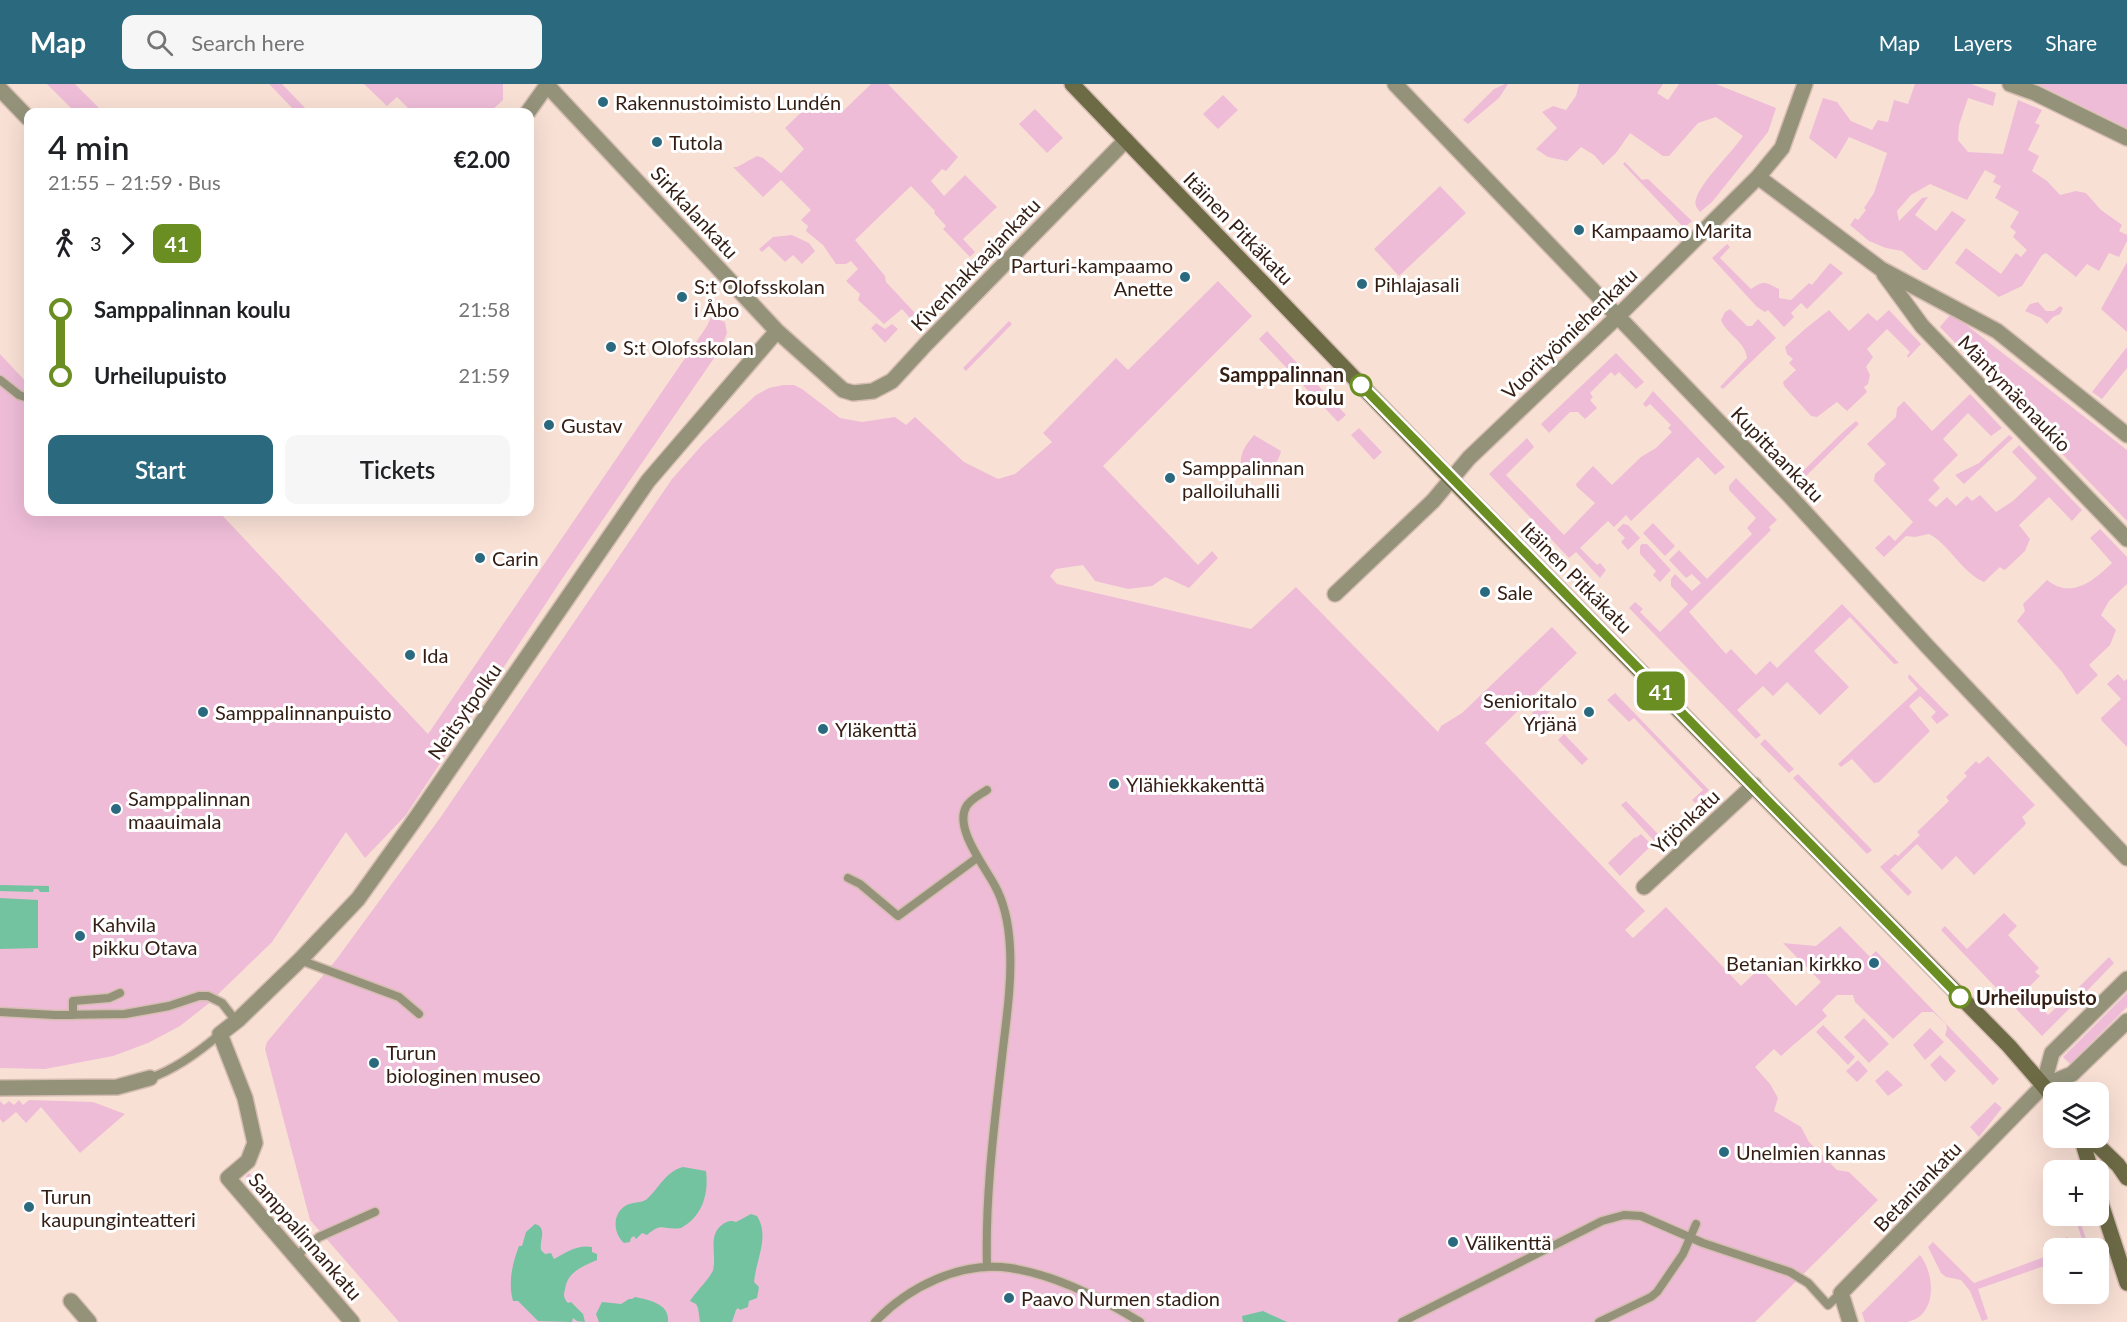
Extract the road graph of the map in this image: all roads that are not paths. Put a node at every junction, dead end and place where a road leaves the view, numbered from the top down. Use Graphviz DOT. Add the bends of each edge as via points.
graph roads {
  1 [pos="547,84"];
  2 [pos="1072,84"];
  3 [pos="1395,84"];
  4 [pos="1805,84"];
  5 [pos="2010,84"];
  6 [pos="0,89"];
  7 [pos="531,108"];
  8 [pos="24,114"];
  9 [pos="2127,138"];
  10 [pos="1126,140"];
  11 [pos="1758,177"];
  12 [pos="1881,269"];
  13 [pos="1617,317"];
  14 [pos="777,331"];
  15 [pos="0,380"];
  16 [pos="843,390"];
  17 [pos="24,397"];
  18 [pos="2127,435"];
  19 [pos="1451,479"];
  20 [pos="2127,539"];
  21 [pos="1335,594"];
  22 [pos="1754,785"];
  23 [pos="987,790"];
  24 [pos="977,858"];
  25 [pos="2127,858"];
  26 [pos="848,878"];
  27 [pos="1644,887"];
  28 [pos="300,960"];
  29 [pos="2127,979"];
  30 [pos="120,993"];
  31 [pos="0,1012"];
  32 [pos="419,1014"];
  33 [pos="73,1015"];
  34 [pos="236,1021"];
  35 [pos="2127,1021"];
  36 [pos="220,1034"];
  37 [pos="150,1078"];
  38 [pos="2044,1082"];
  39 [pos="2053,1082"];
  40 [pos="2043,1086"];
  41 [pos="0,1088"];
  42 [pos="2100,1148"];
  43 [pos="2127,1178"];
  44 [pos="375,1212"];
  45 [pos="2109,1223"];
  46 [pos="1696,1224"];
  47 [pos="1691,1238"];
  48 [pos="295,1257"];
  49 [pos="2124,1263"];
  50 [pos="987,1267"];
  51 [pos="2127,1283"];
  52 [pos="1841,1293"];
  53 [pos="71,1301"];
  54 [pos="89,1322"];
  55 [pos="352,1322"];
  56 [pos="875,1322"];
  57 [pos="1140,1322"];
  58 [pos="1402,1322"];
  59 [pos="1599,1322"];
  60 [pos="1850,1322"];
  1 -- 7 [label="street"];
  1 -- 14 [label="street, Sirkkalankatu"];
  2 -- 10 [label="main road, Itäinen Pitkäkatu"];
  3 -- 13 [label="street, Kupittaankatu"];
  4 -- 11 [label="street, Vuorityömiehenkatu" via="1782,148"];
  5 -- 9 [label="street"];
  6 -- 8 [label="street"];
  10 -- 16 [label="street, Kivenhakkaajankatu" via="892,381 873,391"];
  10 -- 19 [label="main road, Itäinen Pitkäkatu"];
  11 -- 12 [label="street, Mäntymäenaukio"];
  11 -- 13 [label="street, Vuorityömiehenkatu"];
  12 -- 18 [label="street, Mäntymäenaukio" via="1997,331"];
  12 -- 20 [label="street, Mäntymäenaukio" via="1922,326"];
  13 -- 19 [label="street, Vuorityömiehenkatu"];
  13 -- 25 [label="street, Kupittaankatu"];
  14 -- 16 [label="street, Sirkkalankatu"];
  14 -- 28 [label="street, Neitsytpolku" via="648,481 358,899"];
  15 -- 17 [label="lane"];
  19 -- 21 [label="street, Vuorityömiehenkatu"];
  19 -- 22 [label="main road, Itäinen Pitkäkatu"];
  22 -- 27 [label="street, Yrjönkatu"];
  22 -- 40 [label="main road, Itäinen Pitkäkatu" via="2009,1046"];
  23 -- 24 [label="lane" via="966,808 963,820"];
  24 -- 26 [label="lane" via="898,916"];
  24 -- 50 [label="lane" via="996,887 1006,916 1010,948 1010,982 988,1183"];
  28 -- 32 [label="lane" via="399,997"];
  28 -- 34 [label="street, Neitsytpolku"];
  29 -- 38 [label="street, Betaniankatu" via="2052,1053"];
  30 -- 33 [label="lane" via="109,998 73,1001"];
  31 -- 33 [label="lane"];
  33 -- 34 [label="lane" via="125,1014 208,996 222,1003"];
  34 -- 36 [label="street, Neitsytpolku"];
  35 -- 39 [label="street, Betaniankatu" via="2072,1074"];
  36 -- 37 [label="lane, Neitsytpolku" via="201,1050"];
  36 -- 48 [label="street, Samppalinnankatu" via="246,1098 255,1143 248,1161 228,1178"];
  37 -- 41 [label="street" via="117,1087"];
  40 -- 52 [label="street, Betaniankatu"];
  42 -- 43 [label="main road"];
  44 -- 48 [label="lane" via="320,1237"];
  45 -- 49 [label="main road"];
  46 -- 47 [label="lane"];
  47 -- 52 [label="lane" via="1790,1272 1808,1283 1828,1305"];
  47 -- 58 [label="lane" via="1641,1216 1624,1215 1602,1221"];
  47 -- 59 [label="lane" via="1657,1292"];
  48 -- 55 [label="street, Samppalinnankatu"];
  49 -- 51 [label="main road"];
  50 -- 56 [label="lane" via="927,1283 889,1307"];
  50 -- 57 [label="lane" via="1043,1276 1105,1301"];
  52 -- 60 [label="street"];
  53 -- 54 [label="street"];
}
